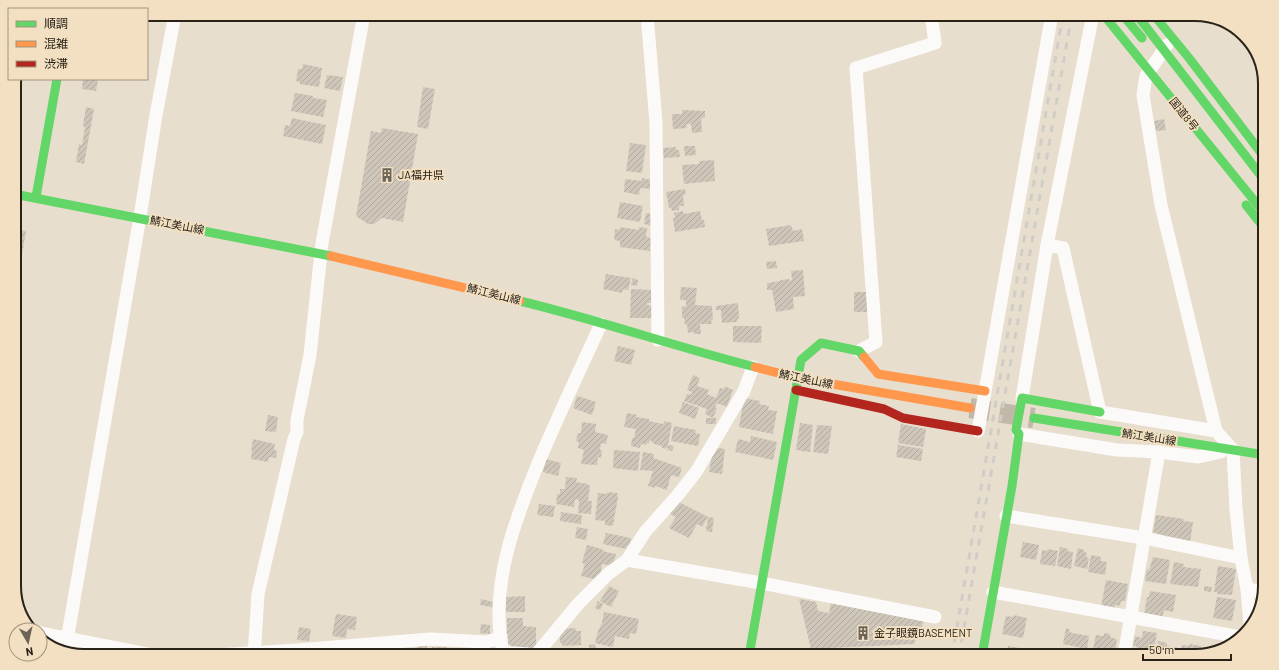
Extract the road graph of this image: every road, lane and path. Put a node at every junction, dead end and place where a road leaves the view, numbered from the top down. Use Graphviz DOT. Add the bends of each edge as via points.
graph roads {
  1 [pos="174,21"];
  2 [pos="363,21"];
  3 [pos="649,21"];
  4 [pos="932,21"];
  5 [pos="1051,21"];
  6 [pos="1093,21"];
  7 [pos="1100,21"];
  8 [pos="1109,21"];
  9 [pos="1128,21"];
  10 [pos="1141,21"];
  11 [pos="1159,21"];
  12 [pos="1172,38"];
  13 [pos="1154,53"];
  14 [pos="1146,76"];
  15 [pos="57,80"];
  16 [pos="1258,149"];
  17 [pos="1258,172"];
  18 [pos="21,195"];
  19 [pos="36,197"];
  20 [pos="1258,205"];
  21 [pos="140,217"];
  22 [pos="1258,220"];
  23 [pos="1047,244"];
  24 [pos="320,253"];
  25 [pos="601,324"];
  26 [pos="658,340"];
  27 [pos="859,351"];
  28 [pos="753,367"];
  29 [pos="798,378"];
  30 [pos="796,390"];
  31 [pos="985,391"];
  32 [pos="1022,398"];
  33 [pos="970,408"];
  34 [pos="1100,412"];
  35 [pos="1034,418"];
  36 [pos="978,431"];
  37 [pos="1216,431"];
  38 [pos="1018,434"];
  39 [pos="1233,450"];
  40 [pos="1159,452"];
  41 [pos="1258,454"];
  42 [pos="1006,516"];
  43 [pos="1144,538"];
  44 [pos="1241,558"];
  45 [pos="627,560"];
  46 [pos="762,583"];
  47 [pos="1247,589"];
  48 [pos="1257,591"];
  49 [pos="993,592"];
  50 [pos="935,617"];
  51 [pos="1130,618"];
  52 [pos="1249,618"];
  53 [pos="1233,636"];
  54 [pos="48,637"];
  55 [pos="500,638"];
  56 [pos="66,645"];
  57 [pos="99,649"];
  58 [pos="254,649"];
  59 [pos="313,649"];
  60 [pos="502,649"];
  61 [pos="541,649"];
  62 [pos="750,649"];
  63 [pos="983,649"];
  64 [pos="1125,649"];
  1 -- 21 [label="street"];
  2 -- 24 [label="street"];
  3 -- 26 [label="street" via="656,123"];
  4 -- 27 [label="street" via="935,43 856,68 876,342"];
  5 -- 31 [label="street"];
  6 -- 23 [label="street"];
  7 -- 14 [label="main road"];
  8 -- 20 [label="main road, 国道8号"];
  9 -- 13 [label="main road"];
  10 -- 17 [label="main road, 国道8号"];
  11 -- 12 [label="main road"];
  12 -- 13 [label="street"];
  12 -- 16 [label="main road"];
  13 -- 14 [label="street"];
  14 -- 22 [label="main road"];
  14 -- 37 [label="street" via="1143,95 1161,205"];
  15 -- 19 [label="main road"];
  18 -- 19 [label="main road, 鯖江美山線"];
  19 -- 21 [label="main road, 鯖江美山線"];
  21 -- 24 [label="main road, 鯖江美山線"];
  21 -- 56 [label="street"];
  23 -- 32 [label="street"];
  23 -- 34 [label="street" via="1063,248"];
  24 -- 25 [label="main road, 鯖江美山線" via="549,308"];
  24 -- 58 [label="street" via="310,355 297,432 258,594"];
  25 -- 26 [label="main road, 鯖江美山線"];
  25 -- 55 [label="street" via="556,420 516,519 508,546 498,603"];
  26 -- 28 [label="main road, 鯖江美山線"];
  27 -- 29 [label="main road" via="822,343 801,360"];
  27 -- 31 [label="main road" via="878,374"];
  28 -- 29 [label="main road, 鯖江美山線"];
  28 -- 45 [label="street" via="744,390 696,472 645,532"];
  29 -- 30 [label="main road"];
  29 -- 33 [label="main road, 鯖江美山線"];
  30 -- 36 [label="main road" via="884,409 903,418"];
  30 -- 46 [label="main road"];
  31 -- 36 [label="street"];
  32 -- 34 [label="main road"];
  32 -- 38 [label="main road" via="1016,430"];
  34 -- 37 [label="street"];
  35 -- 39 [label="main road, 鯖江美山線"];
  37 -- 39 [label="street"];
  38 -- 40 [label="street" via="1117,450"];
  38 -- 42 [label="main road"];
  39 -- 40 [label="street" via="1198,457"];
  39 -- 41 [label="main road, 鯖江美山線"];
  39 -- 44 [label="street"];
  40 -- 43 [label="street"];
  42 -- 43 [label="street"];
  42 -- 49 [label="main road"];
  43 -- 44 [label="street"];
  43 -- 51 [label="street"];
  44 -- 47 [label="street"];
  45 -- 46 [label="street"];
  45 -- 61 [label="street" via="608,574 579,603"];
  46 -- 50 [label="street"];
  46 -- 62 [label="main road"];
  47 -- 48 [label="street"];
  47 -- 52 [label="street"];
  49 -- 51 [label="street"];
  49 -- 63 [label="main road"];
  51 -- 53 [label="street"];
  51 -- 64 [label="street"];
  54 -- 56 [label="street"];
  55 -- 59 [label="street" via="486,642 430,639"];
  55 -- 60 [label="street"];
  56 -- 57 [label="street"];
}
